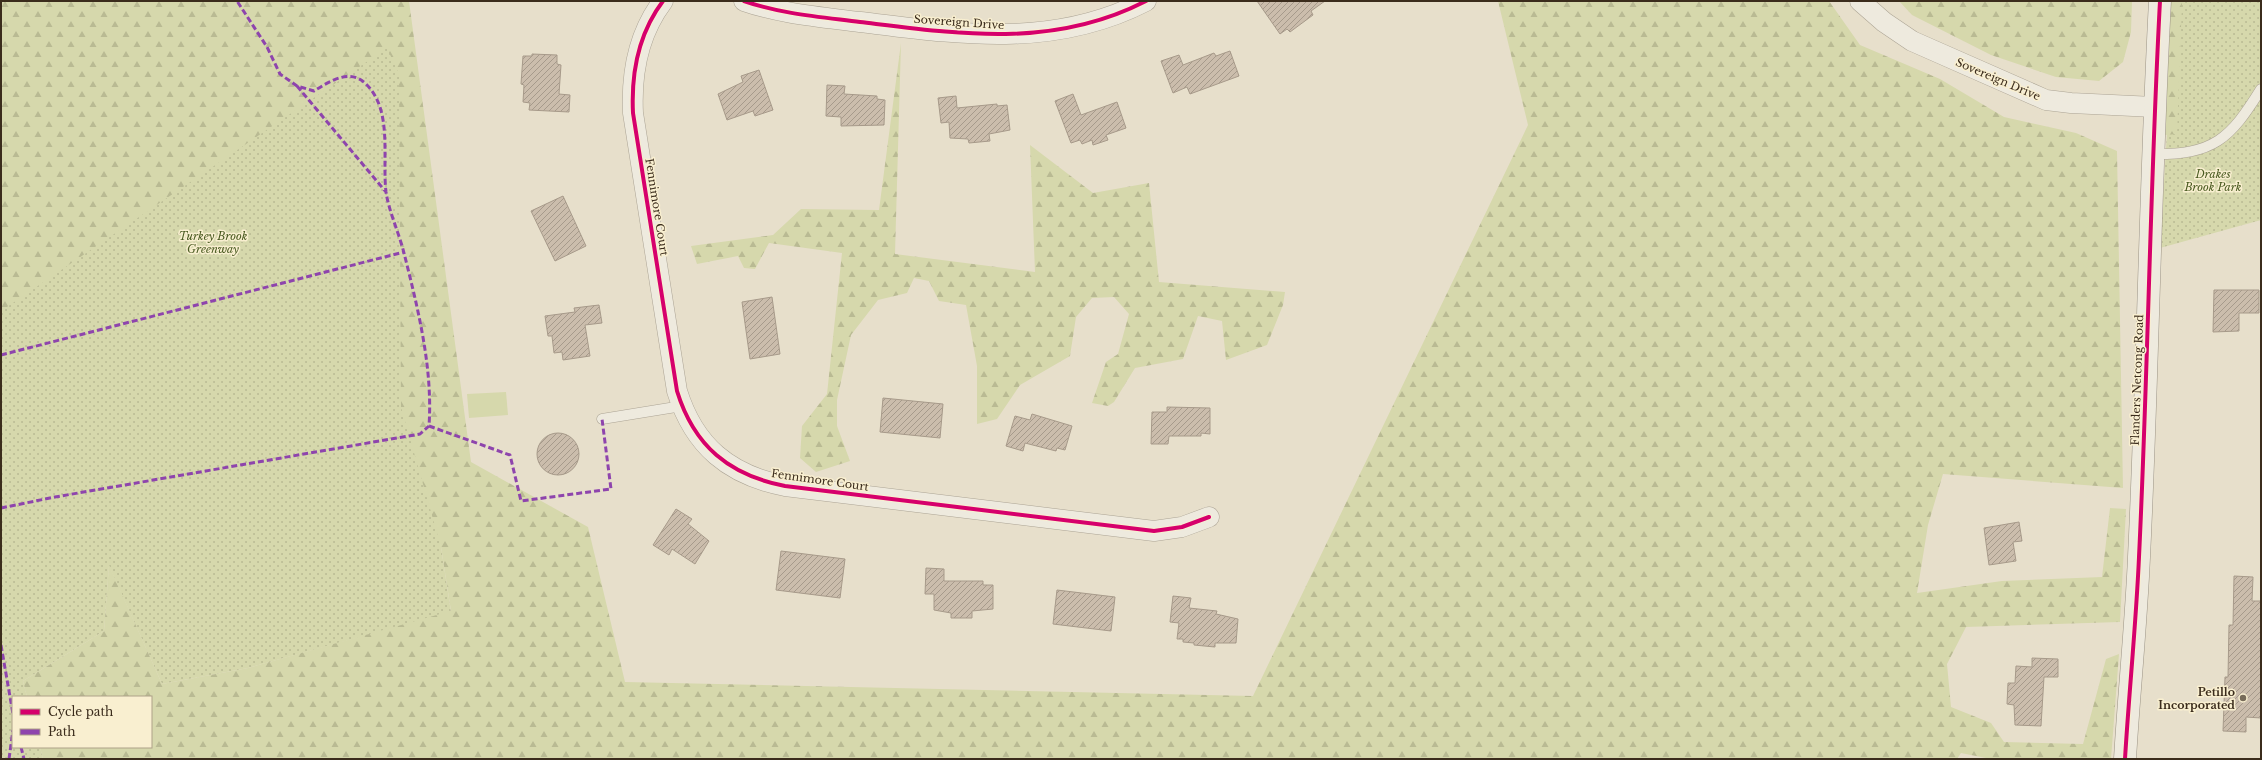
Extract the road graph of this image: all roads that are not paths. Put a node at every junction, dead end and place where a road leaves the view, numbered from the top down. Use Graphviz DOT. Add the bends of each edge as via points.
graph roads {
  1 [pos="663,1"];
  2 [pos="744,1"];
  3 [pos="1146,1"];
  4 [pos="1860,1"];
  5 [pos="2160,1"];
  6 [pos="2261,89"];
  7 [pos="2154,107"];
  8 [pos="2152,154"];
  9 [pos="682,406"];
  10 [pos="602,419"];
  11 [pos="1209,517"];
  12 [pos="2126,759"];
  1 -- 9 [label="street, Fennimore Court" via="652,16 640,42 632,93 673,375"];
  2 -- 3 [label="street, Sovereign Drive" via="765,8 801,14 996,36 1080,25 1122,12"];
  4 -- 7 [label="street, Sovereign Drive" via="1884,22 1912,41 2041,98 2071,103"];
  5 -- 7 [label="street, Flanders Netcong Road"];
  6 -- 8 [label="lane" via="2241,121 2225,137 2180,154"];
  7 -- 8 [label="street, Flanders Netcong Road"];
  8 -- 12 [label="street, Flanders Netcong Road" via="2148,347"];
  9 -- 10 [label="lane"];
  9 -- 11 [label="street, Fennimore Court" via="696,432 718,457 744,474 771,483 1154,531 1182,527"];
}
